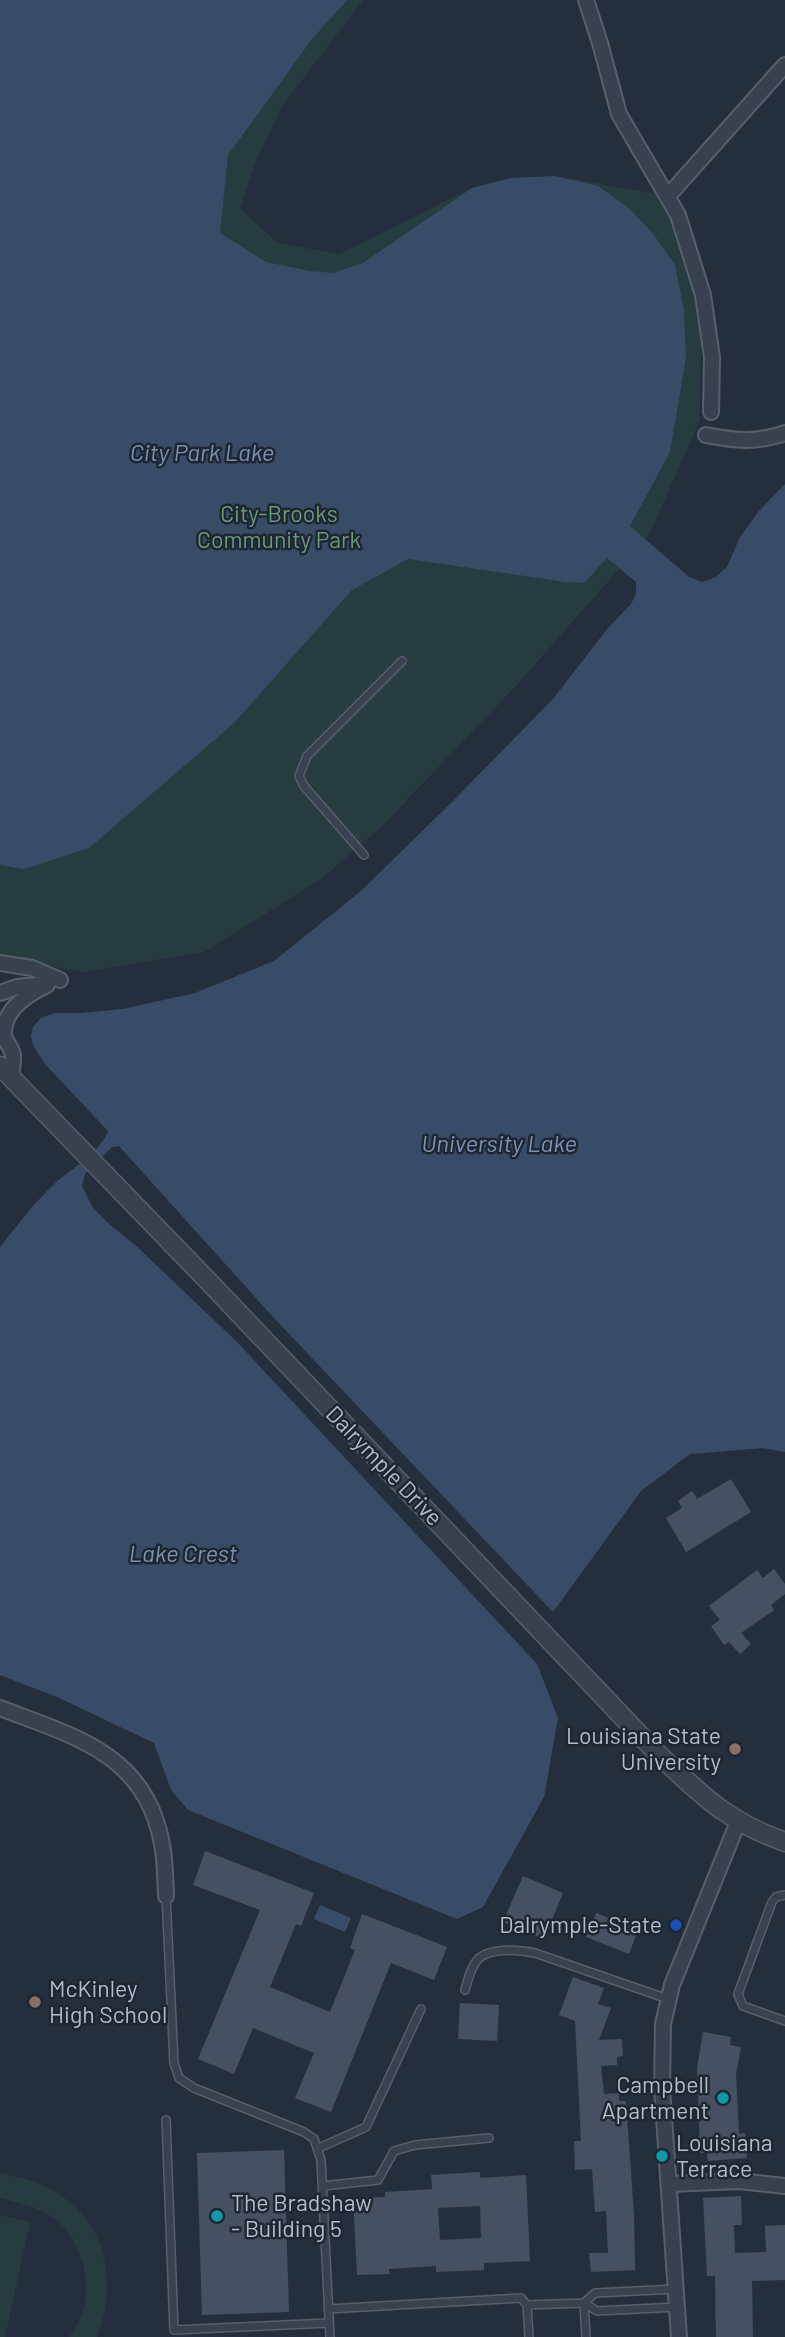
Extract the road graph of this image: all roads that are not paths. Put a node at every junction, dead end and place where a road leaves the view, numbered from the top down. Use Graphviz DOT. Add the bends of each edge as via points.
graph roads {
  1 [pos="586,0"];
  2 [pos="785,65"];
  3 [pos="668,196"];
  4 [pos="711,412"];
  5 [pos="785,433"];
  6 [pos="706,435"];
  7 [pos="402,662"];
  8 [pos="365,855"];
  9 [pos="0,963"];
  10 [pos="47,985"];
  11 [pos="0,993"];
  12 [pos="6,1072"];
  13 [pos="0,1708"];
  14 [pos="738,1822"];
  15 [pos="785,1842"];
  16 [pos="785,1895"];
  17 [pos="166,1896"];
  18 [pos="465,1990"];
  19 [pos="668,1999"];
  20 [pos="421,2009"];
  21 [pos="785,2021"];
  22 [pos="166,2120"];
  23 [pos="489,2138"];
  24 [pos="319,2148"];
  25 [pos="670,2184"];
  26 [pos="323,2186"];
  27 [pos="785,2186"];
  28 [pos="676,2289"];
  29 [pos="584,2303"];
  30 [pos="527,2305"];
  31 [pos="677,2307"];
  32 [pos="328,2309"];
  33 [pos="329,2323"];
  34 [pos="174,2334"];
  35 [pos="330,2337"];
  36 [pos="529,2337"];
  37 [pos="586,2337"];
  38 [pos="678,2337"];
  1 -- 3 [label="street" via="619,114"];
  2 -- 3 [label="street"];
  3 -- 4 [label="street" via="678,215 709,323"];
  5 -- 6 [label="street" via="745,441"];
  7 -- 8 [label="lane" via="311,750 300,770 304,786"];
  9 -- 10 [label="street" via="32,968 60,980"];
  10 -- 11 [label="street"];
  10 -- 12 [label="street" via="19,1002 8,1020 4,1035 13,1054"];
  12 -- 14 [label="street, Dalrymple Drive" via="657,1754"];
  13 -- 17 [label="street" via="102,1751 134,1779 159,1831"];
  14 -- 15 [label="street, Dalrymple Drive"];
  14 -- 19 [label="street"];
  16 -- 21 [label="lane" via="772,1902 738,1994 743,2006"];
  17 -- 24 [label="lane" via="174,2063 179,2078 304,2132"];
  18 -- 19 [label="lane" via="480,1958 519,1950"];
  19 -- 25 [label="street" via="662,2088"];
  20 -- 24 [label="lane" via="366,2127"];
  22 -- 34 [label="lane"];
  23 -- 26 [label="lane" via="394,2151 378,2180"];
  24 -- 26 [label="lane"];
  25 -- 27 [label="street" via="739,2181"];
  25 -- 28 [label="street"];
  26 -- 32 [label="lane"];
  28 -- 29 [label="lane" via="595,2294"];
  28 -- 31 [label="street"];
  29 -- 30 [label="lane"];
  29 -- 31 [label="lane" via="597,2311"];
  29 -- 37 [label="lane"];
  30 -- 32 [label="lane" via="521,2298"];
  30 -- 36 [label="lane"];
  31 -- 38 [label="street"];
  32 -- 33 [label="lane"];
  33 -- 34 [label="lane"];
  33 -- 35 [label="lane"];
}
